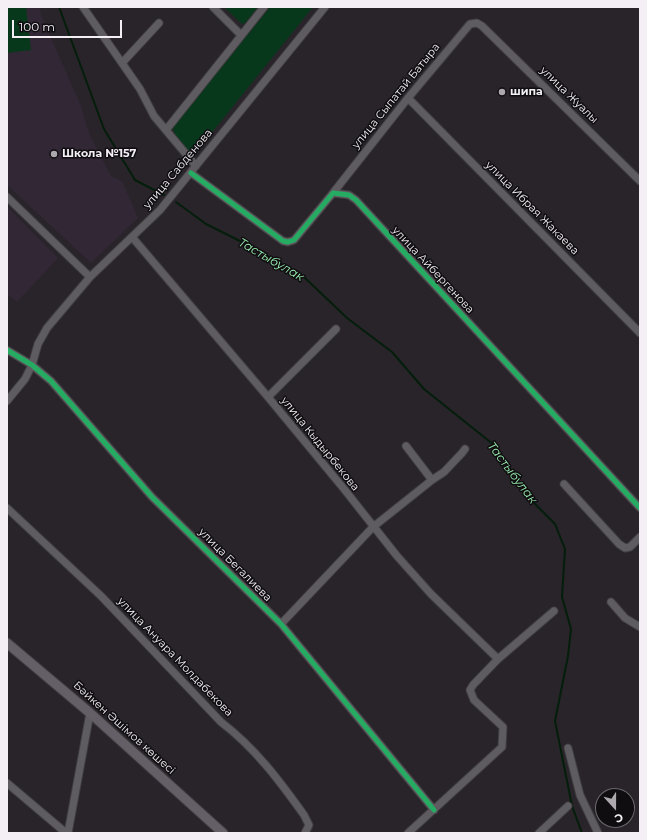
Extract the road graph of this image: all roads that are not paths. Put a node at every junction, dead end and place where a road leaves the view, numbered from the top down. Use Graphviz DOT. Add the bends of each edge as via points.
graph roads {
  1 [pos="83,7"];
  2 [pos="213,7"];
  3 [pos="264,7"];
  4 [pos="326,7"];
  5 [pos="159,23"];
  6 [pos="482,26"];
  7 [pos="241,35"];
  8 [pos="122,63"];
  9 [pos="408,98"];
  10 [pos="166,130"];
  11 [pos="196,166"];
  12 [pos="191,173"];
  13 [pos="640,181"];
  14 [pos="333,193"];
  15 [pos="7,198"];
  16 [pos="132,237"];
  17 [pos="90,277"];
  18 [pos="336,329"];
  19 [pos="640,333"];
  20 [pos="7,350"];
  21 [pos="32,364"];
  22 [pos="268,397"];
  23 [pos="7,401"];
  24 [pos="406,446"];
  25 [pos="465,449"];
  26 [pos="432,480"];
  27 [pos="564,484"];
  28 [pos="7,508"];
  29 [pos="640,508"];
  30 [pos="373,527"];
  31 [pos="640,537"];
  32 [pos="611,602"];
  33 [pos="554,611"];
  34 [pos="281,624"];
  35 [pos="640,627"];
  36 [pos="7,643"];
  37 [pos="498,659"];
  38 [pos="90,713"];
  39 [pos="568,748"];
  40 [pos="7,783"];
  41 [pos="568,806"];
  42 [pos="434,810"];
  43 [pos="67,833"];
  44 [pos="223,833"];
  45 [pos="305,833"];
  46 [pos="408,833"];
  47 [pos="539,833"];
  48 [pos="598,833"];
  1 -- 8 [label="street"];
  2 -- 7 [label="street"];
  3 -- 7 [label="street"];
  4 -- 11 [label="street, улица Сабденова"];
  5 -- 8 [label="street"];
  6 -- 9 [label="street, улица Сыпатай Батыра" via="477,23 470,24"];
  6 -- 13 [label="street, улица Жуалы"];
  7 -- 10 [label="street"];
  8 -- 10 [label="street" via="154,116"];
  9 -- 14 [label="street, улица Сыпатай Батыра"];
  9 -- 19 [label="street, улица Ибрая Жакаева"];
  10 -- 11 [label="street"];
  11 -- 12 [label="street, улица Сабденова"];
  12 -- 14 [label="street" via="283,241 288,242 294,240"];
  12 -- 16 [label="street, улица Сабденова" via="160,210"];
  14 -- 29 [label="street, улица Айбергенова" via="349,195 356,200"];
  15 -- 17 [label="street"];
  16 -- 17 [label="street, улица Сабденова"];
  16 -- 22 [label="street, улица Кыдырбекова"];
  17 -- 21 [label="street, улица Сабденова" via="47,328 38,344"];
  18 -- 22 [label="street"];
  20 -- 21 [label="street, улица Бегалиева"];
  21 -- 23 [label="street, улица Сабденова" via="26,379"];
  21 -- 34 [label="street, улица Бегалиева" via="51,381 152,497"];
  22 -- 30 [label="street, улица Кыдырбекова"];
  24 -- 26 [label="street"];
  25 -- 26 [label="street" via="444,472"];
  26 -- 30 [label="street"];
  27 -- 31 [label="street" via="619,544 625,548 630,547"];
  28 -- 45 [label="street, улица Ануара Молдабекова" via="101,596 221,722 239,735 259,756 304,815 309,825"];
  30 -- 34 [label="street"];
  30 -- 37 [label="street, улица Кыдырбекова" via="431,594"];
  32 -- 35 [label="street" via="625,618"];
  33 -- 37 [label="street"];
  34 -- 42 [label="street, улица Бегалиева"];
  36 -- 38 [label="main road, Бәйкен Әшімов көшесі"];
  37 -- 42 [label="street" via="470,690 474,700 503,727 502,748"];
  38 -- 43 [label="street"];
  38 -- 44 [label="main road, Бәйкен Әшімов көшесі"];
  39 -- 48 [label="street" via="580,795"];
  40 -- 43 [label="street"];
  41 -- 47 [label="street"];
  42 -- 46 [label="street"];
}
